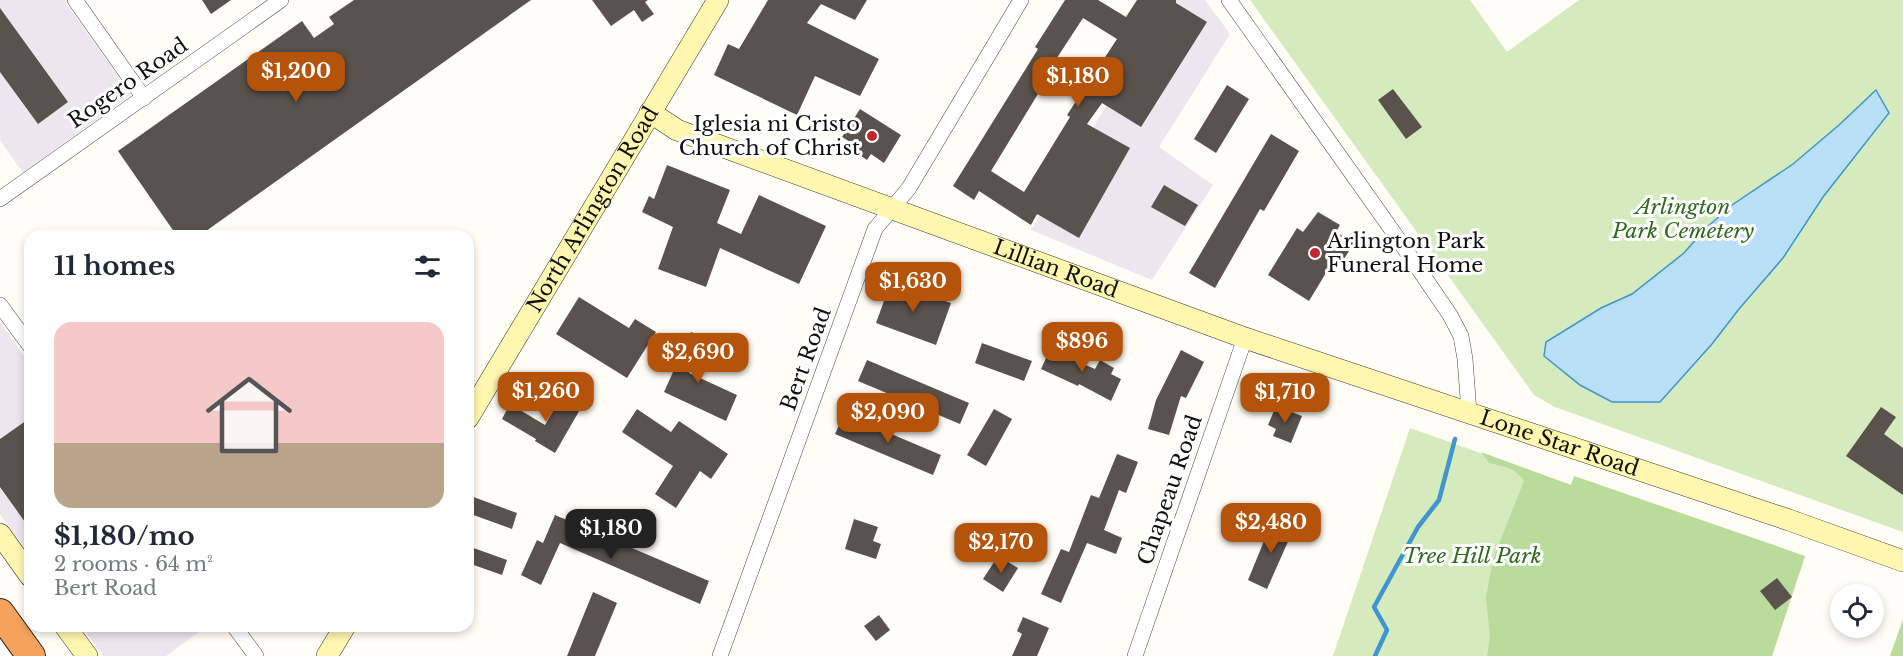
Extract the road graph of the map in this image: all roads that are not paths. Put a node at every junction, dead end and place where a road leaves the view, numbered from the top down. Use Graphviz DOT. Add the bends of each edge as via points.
graph roads {
  1 [pos="75,0"];
  2 [pos="281,0"];
  3 [pos="718,0"];
  4 [pos="1021,0"];
  5 [pos="1229,0"];
  6 [pos="144,98"];
  7 [pos="650,112"];
  8 [pos="0,199"];
  9 [pos="892,208"];
  10 [pos="0,305"];
  11 [pos="24,338"];
  12 [pos="1245,338"];
  13 [pos="474,408"];
  14 [pos="1469,412"];
  15 [pos="0,534"];
  16 [pos="1903,561"];
  17 [pos="24,568"];
  18 [pos="0,613"];
  19 [pos="69,632"];
  20 [pos="238,632"];
  21 [pos="341,632"];
  22 [pos="31,656"];
  23 [pos="87,656"];
  24 [pos="256,656"];
  25 [pos="327,656"];
  26 [pos="720,656"];
  27 [pos="1135,656"];
  1 -- 6 [label="street"];
  2 -- 6 [label="street, Rogero Road"];
  3 -- 7 [label="street, North Arlington Road"];
  4 -- 9 [label="street, Bert Road" via="909,188"];
  5 -- 14 [label="street, Lone Star Road" via="1450,315 1461,336"];
  6 -- 8 [label="street, Rogero Road"];
  7 -- 9 [label="street, Lillian Road" via="677,130"];
  7 -- 13 [label="street, North Arlington Road"];
  9 -- 12 [label="street, Lillian Road"];
  9 -- 26 [label="street, Bert Road" via="876,229"];
  10 -- 11 [label="street"];
  12 -- 14 [label="street, Lillian Road"];
  12 -- 27 [label="street, Chapeau Road"];
  14 -- 16 [label="street, Lone Star Road"];
  15 -- 17 [label="street"];
  18 -- 22 [label="highway"];
  19 -- 23 [label="street"];
  20 -- 24 [label="street"];
  21 -- 25 [label="street"];
}
